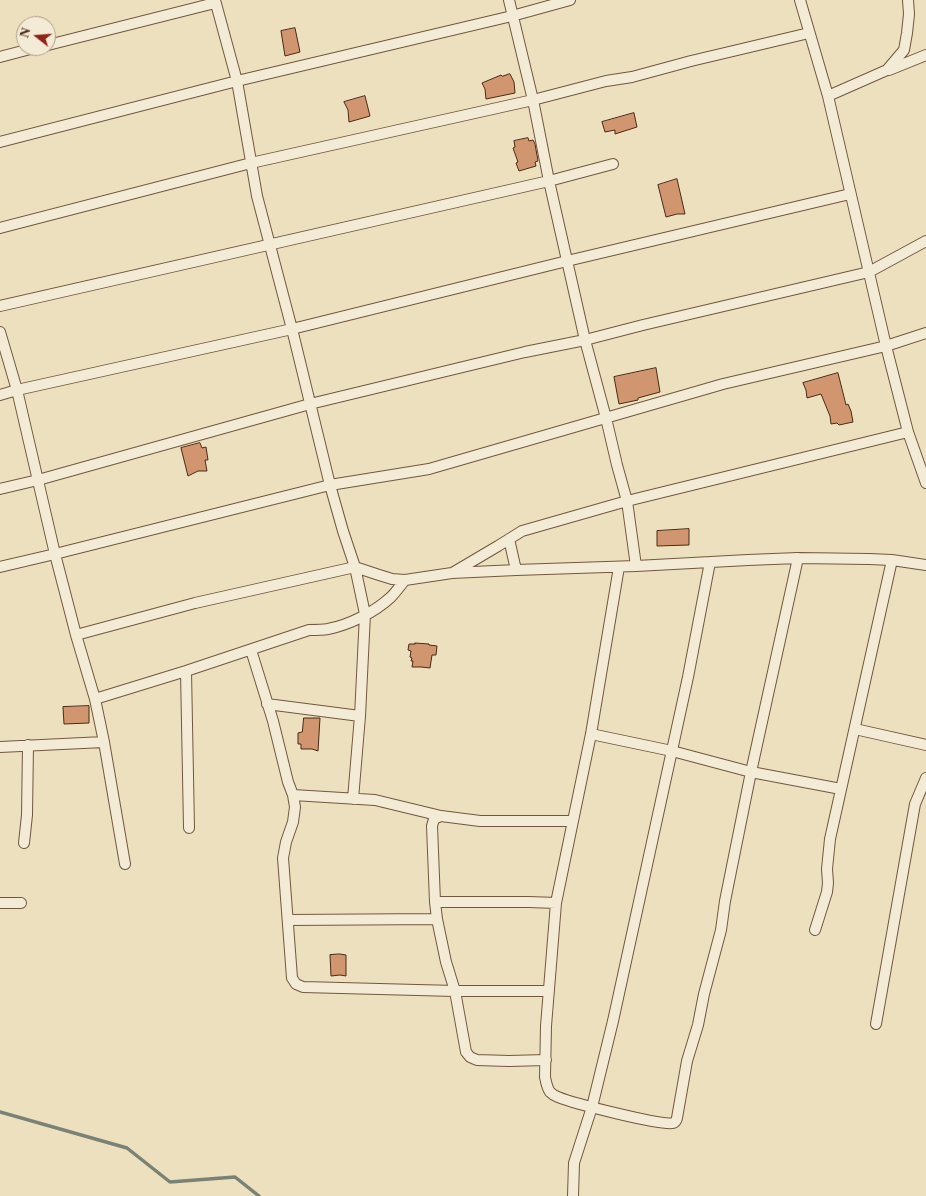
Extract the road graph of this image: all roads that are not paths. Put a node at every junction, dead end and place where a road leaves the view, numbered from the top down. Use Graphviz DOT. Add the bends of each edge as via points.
graph roads {
  1 [pos="509,0"];
  2 [pos="570,0"];
  3 [pos="800,0"];
  4 [pos="908,0"];
  5 [pos="215,1"];
  6 [pos="512,16"];
  7 [pos="810,33"];
  8 [pos="56,43"];
  9 [pos="16,53"];
  10 [pos="926,55"];
  11 [pos="0,57"];
  12 [pos="888,70"];
  13 [pos="236,81"];
  14 [pos="828,96"];
  15 [pos="533,100"];
  16 [pos="0,142"];
  17 [pos="251,163"];
  18 [pos="613,164"];
  19 [pos="549,181"];
  20 [pos="850,194"];
  21 [pos="0,228"];
  22 [pos="926,241"];
  23 [pos="269,245"];
  24 [pos="567,261"];
  25 [pos="869,272"];
  26 [pos="0,306"];
  27 [pos="292,329"];
  28 [pos="0,332"];
  29 [pos="926,332"];
  30 [pos="585,340"];
  31 [pos="886,346"];
  32 [pos="17,390"];
  33 [pos="0,395"];
  34 [pos="310,404"];
  35 [pos="606,418"];
  36 [pos="908,432"];
  37 [pos="38,480"];
  38 [pos="926,483"];
  39 [pos="330,485"];
  40 [pos="0,489"];
  41 [pos="628,501"];
  42 [pos="509,539"];
  43 [pos="55,554"];
  44 [pos="798,558"];
  45 [pos="892,560"];
  46 [pos="710,562"];
  47 [pos="926,565"];
  48 [pos="636,566"];
  49 [pos="0,567"];
  50 [pos="355,567"];
  51 [pos="619,567"];
  52 [pos="516,570"];
  53 [pos="452,573"];
  54 [pos="405,580"];
  55 [pos="365,614"];
  56 [pos="76,635"];
  57 [pos="251,650"];
  58 [pos="186,672"];
  59 [pos="95,699"];
  60 [pos="267,704"];
  61 [pos="360,716"];
  62 [pos="854,729"];
  63 [pos="591,734"];
  64 [pos="104,742"];
  65 [pos="28,745"];
  66 [pos="926,745"];
  67 [pos="0,746"];
  68 [pos="672,751"];
  69 [pos="750,772"];
  70 [pos="926,778"];
  71 [pos="841,789"];
  72 [pos="293,795"];
  73 [pos="354,799"];
  74 [pos="441,816"];
  75 [pos="573,821"];
  76 [pos="189,828"];
  77 [pos="24,843"];
  78 [pos="126,864"];
  79 [pos="435,902"];
  80 [pos="0,903"];
  81 [pos="21,903"];
  82 [pos="556,903"];
  83 [pos="437,919"];
  84 [pos="288,920"];
  85 [pos="815,930"];
  86 [pos="455,991"];
  87 [pos="549,991"];
  88 [pos="876,1024"];
  89 [pos="546,1060"];
  90 [pos="592,1107"];
  91 [pos="573,1196"];
  1 -- 6 [label="street"];
  2 -- 6 [label="street"];
  3 -- 7 [label="street"];
  4 -- 12 [label="street" via="909,14 904,50"];
  5 -- 8 [label="street"];
  5 -- 13 [label="street"];
  6 -- 13 [label="street"];
  6 -- 15 [label="street"];
  7 -- 14 [label="street"];
  7 -- 15 [label="street"];
  9 -- 11 [label="street"];
  10 -- 12 [label="street"];
  12 -- 14 [label="street"];
  13 -- 16 [label="street"];
  13 -- 17 [label="street"];
  14 -- 20 [label="street"];
  15 -- 17 [label="street"];
  15 -- 19 [label="street"];
  17 -- 21 [label="street"];
  17 -- 23 [label="street"];
  18 -- 19 [label="street"];
  19 -- 23 [label="street"];
  19 -- 24 [label="street"];
  20 -- 24 [label="street"];
  20 -- 25 [label="street"];
  22 -- 25 [label="street"];
  23 -- 26 [label="street"];
  23 -- 27 [label="street"];
  24 -- 27 [label="street"];
  24 -- 30 [label="street"];
  25 -- 30 [label="street"];
  25 -- 31 [label="street"];
  27 -- 32 [label="street"];
  27 -- 34 [label="street"];
  28 -- 32 [label="street"];
  29 -- 31 [label="street"];
  30 -- 34 [label="street"];
  30 -- 35 [label="street"];
  31 -- 35 [label="street" via="723,384"];
  31 -- 36 [label="street"];
  32 -- 33 [label="street"];
  32 -- 37 [label="street"];
  34 -- 37 [label="street"];
  34 -- 39 [label="street"];
  35 -- 39 [label="street" via="429,469"];
  35 -- 41 [label="street"];
  36 -- 38 [label="street"];
  36 -- 41 [label="street"];
  37 -- 40 [label="street"];
  37 -- 43 [label="street"];
  39 -- 43 [label="street"];
  39 -- 50 [label="street"];
  41 -- 42 [label="street" via="522,531"];
  41 -- 48 [label="street"];
  42 -- 52 [label="street"];
  42 -- 53 [label="street"];
  43 -- 49 [label="street"];
  43 -- 56 [label="street"];
  44 -- 45 [label="street"];
  44 -- 46 [label="street"];
  44 -- 69 [label="street"];
  45 -- 47 [label="street"];
  45 -- 62 [label="street"];
  46 -- 48 [label="street"];
  46 -- 68 [label="street"];
  48 -- 51 [label="street"];
  50 -- 54 [label="street" via="392,579"];
  50 -- 55 [label="street"];
  50 -- 56 [label="street" via="195,603"];
  51 -- 52 [label="street"];
  51 -- 63 [label="street"];
  52 -- 53 [label="street"];
  53 -- 54 [label="street"];
  54 -- 55 [label="street" via="390,597"];
  55 -- 57 [label="street" via="340,626 309,630"];
  55 -- 61 [label="street"];
  56 -- 59 [label="street"];
  57 -- 58 [label="street"];
  57 -- 60 [label="street"];
  58 -- 59 [label="street"];
  58 -- 76 [label="street"];
  59 -- 64 [label="street"];
  60 -- 61 [label="street"];
  60 -- 72 [label="street"];
  61 -- 73 [label="street"];
  62 -- 66 [label="street"];
  62 -- 71 [label="street"];
  63 -- 68 [label="street"];
  63 -- 75 [label="street"];
  64 -- 65 [label="street"];
  64 -- 78 [label="street"];
  65 -- 67 [label="street"];
  65 -- 77 [label="street"];
  68 -- 69 [label="street"];
  68 -- 90 [label="street"];
  69 -- 71 [label="street"];
  69 -- 90 [label="street" via="721,930 687,1061 675,1121 654,1122"];
  70 -- 88 [label="street" via="915,804"];
  71 -- 85 [label="street" via="830,839 827,892"];
  72 -- 73 [label="street"];
  72 -- 84 [label="street" via="295,807 283,858"];
  73 -- 74 [label="street" via="375,800"];
  74 -- 75 [label="street" via="480,821"];
  74 -- 79 [label="street" via="434,819 432,826"];
  75 -- 82 [label="street"];
  79 -- 82 [label="street"];
  79 -- 83 [label="street"];
  80 -- 81 [label="street"];
  82 -- 87 [label="street"];
  83 -- 84 [label="street"];
  83 -- 86 [label="street"];
  84 -- 86 [label="street" via="292,978 296,984 303,987"];
  86 -- 87 [label="street"];
  86 -- 89 [label="street" via="466,1052 470,1057 478,1060"];
  87 -- 89 [label="street"];
  89 -- 90 [label="street" via="546,1077 550,1092"];
  90 -- 91 [label="street" via="574,1163"];
}
